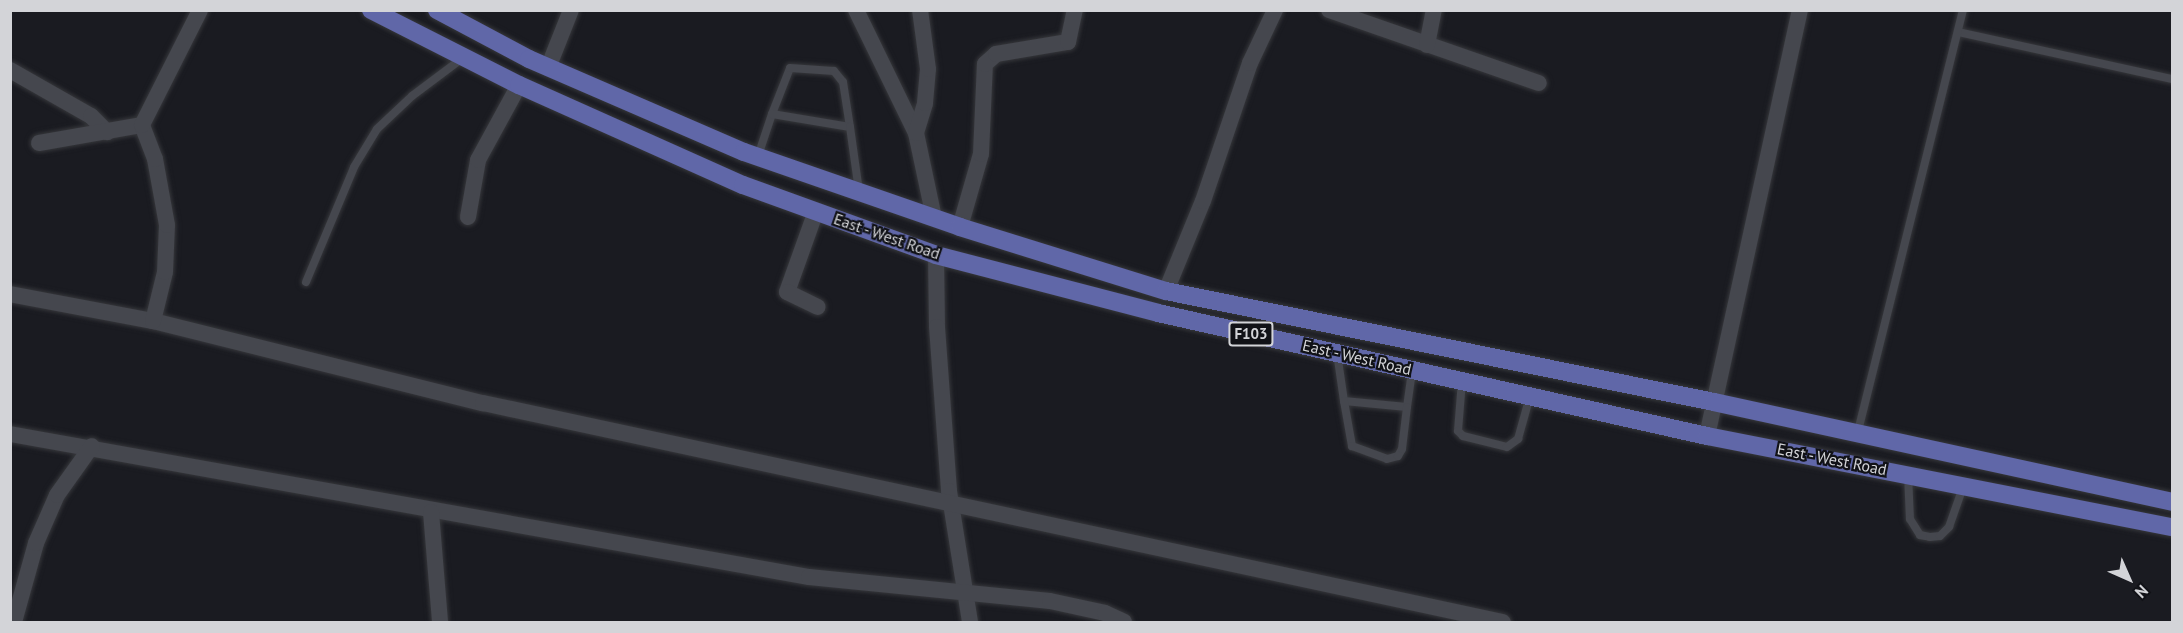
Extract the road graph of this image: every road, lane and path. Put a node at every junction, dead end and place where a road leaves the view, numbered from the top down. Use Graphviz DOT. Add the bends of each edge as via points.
graph roads {
  1 [pos="200,10"];
  2 [pos="371,10"];
  3 [pos="437,10"];
  4 [pos="571,10"];
  5 [pos="856,10"];
  6 [pos="920,10"];
  7 [pos="1075,10"];
  8 [pos="1275,10"];
  9 [pos="1329,10"];
  10 [pos="1434,10"];
  11 [pos="1800,10"];
  12 [pos="1963,10"];
  13 [pos="1958,32"];
  14 [pos="1427,45"];
  15 [pos="465,57"];
  16 [pos="548,68"];
  17 [pos="10,70"];
  18 [pos="2172,79"];
  19 [pos="1539,83"];
  20 [pos="519,84"];
  21 [pos="772,114"];
  22 [pos="142,125"];
  23 [pos="850,127"];
  24 [pos="107,132"];
  25 [pos="916,133"];
  26 [pos="39,143"];
  27 [pos="758,156"];
  28 [pos="859,192"];
  29 [pos="816,211"];
  30 [pos="468,217"];
  31 [pos="934,218"];
  32 [pos="960,228"];
  33 [pos="936,255"];
  34 [pos="306,282"];
  35 [pos="1167,291"];
  36 [pos="10,294"];
  37 [pos="818,307"];
  38 [pos="153,321"];
  39 [pos="1337,353"];
  40 [pos="1412,370"];
  41 [pos="1462,381"];
  42 [pos="1530,396"];
  43 [pos="1344,401"];
  44 [pos="1714,402"];
  45 [pos="1407,407"];
  46 [pos="10,434"];
  47 [pos="1707,436"];
  48 [pos="1857,436"];
  49 [pos="92,446"];
  50 [pos="1908,474"];
  51 [pos="1964,486"];
  52 [pos="2172,502"];
  53 [pos="951,505"];
  54 [pos="430,512"];
  55 [pos="2172,527"];
  56 [pos="966,590"];
  57 [pos="14,622"];
  58 [pos="440,622"];
  59 [pos="969,622"];
  60 [pos="1124,622"];
  61 [pos="1503,622"];
  1 -- 22 [label="street"];
  2 -- 15 [label="main road, East - West Road / F103"];
  3 -- 16 [label="main road, East - West Road / F103"];
  4 -- 16 [label="street"];
  5 -- 25 [label="street"];
  6 -- 25 [label="street" via="928,69 926,104"];
  7 -- 32 [label="street" via="1068,42 996,54 985,64 981,154"];
  8 -- 35 [label="street" via="1250,63 1203,201"];
  9 -- 14 [label="street"];
  10 -- 14 [label="street"];
  11 -- 44 [label="street"];
  12 -- 13 [label="lane"];
  13 -- 18 [label="lane"];
  13 -- 48 [label="lane"];
  14 -- 19 [label="street"];
  15 -- 20 [label="main road, East - West Road / F103"];
  15 -- 34 [label="lane" via="412,96 377,129 354,167"];
  16 -- 27 [label="main road, East - West Road / F103"];
  17 -- 24 [label="street" via="91,116"];
  20 -- 29 [label="main road, East - West Road / F103" via="743,185"];
  20 -- 30 [label="street" via="478,160"];
  21 -- 23 [label="lane"];
  21 -- 23 [label="lane" via="790,68 834,71 843,82"];
  21 -- 27 [label="lane"];
  22 -- 24 [label="street"];
  22 -- 38 [label="street" via="155,159 166,225 165,272"];
  23 -- 28 [label="lane"];
  24 -- 26 [label="street"];
  25 -- 31 [label="street"];
  27 -- 28 [label="main road, East - West Road / F103"];
  28 -- 31 [label="main road, East - West Road / F103"];
  29 -- 33 [label="main road, East - West Road / F103"];
  29 -- 37 [label="street" via="787,292"];
  31 -- 32 [label="main road, East - West Road / F103"];
  32 -- 35 [label="main road, East - West Road / F103"];
  33 -- 39 [label="main road, East - West Road / F103" via="1158,313"];
  33 -- 53 [label="street" via="936,327"];
  35 -- 44 [label="main road, East - West Road / F103"];
  36 -- 38 [label="street"];
  38 -- 53 [label="street" via="483,403"];
  39 -- 40 [label="main road, East - West Road / F103"];
  39 -- 43 [label="lane"];
  40 -- 41 [label="main road, East - West Road / F103"];
  40 -- 45 [label="lane"];
  41 -- 42 [label="main road, East - West Road / F103"];
  41 -- 42 [label="lane" via="1458,431 1463,436 1507,447 1518,439"];
  42 -- 47 [label="main road, East - West Road / F103"];
  43 -- 45 [label="lane"];
  43 -- 45 [label="lane" via="1352,446 1387,459 1398,456 1402,449"];
  44 -- 47 [label="street"];
  44 -- 48 [label="main road, East - West Road / F103"];
  46 -- 49 [label="street"];
  47 -- 50 [label="main road, East - West Road / F103"];
  48 -- 52 [label="main road, East - West Road / F103"];
  49 -- 54 [label="street"];
  49 -- 57 [label="street" via="57,495 36,543"];
  50 -- 51 [label="main road, East - West Road / F103"];
  50 -- 51 [label="lane" via="1910,519 1920,534 1930,537 1940,536 1949,527"];
  51 -- 55 [label="main road, East - West Road / F103"];
  53 -- 56 [label="street"];
  53 -- 61 [label="street"];
  54 -- 56 [label="street" via="808,577"];
  54 -- 58 [label="street"];
  56 -- 59 [label="street"];
  56 -- 60 [label="street" via="1050,601 1105,613"];
}
